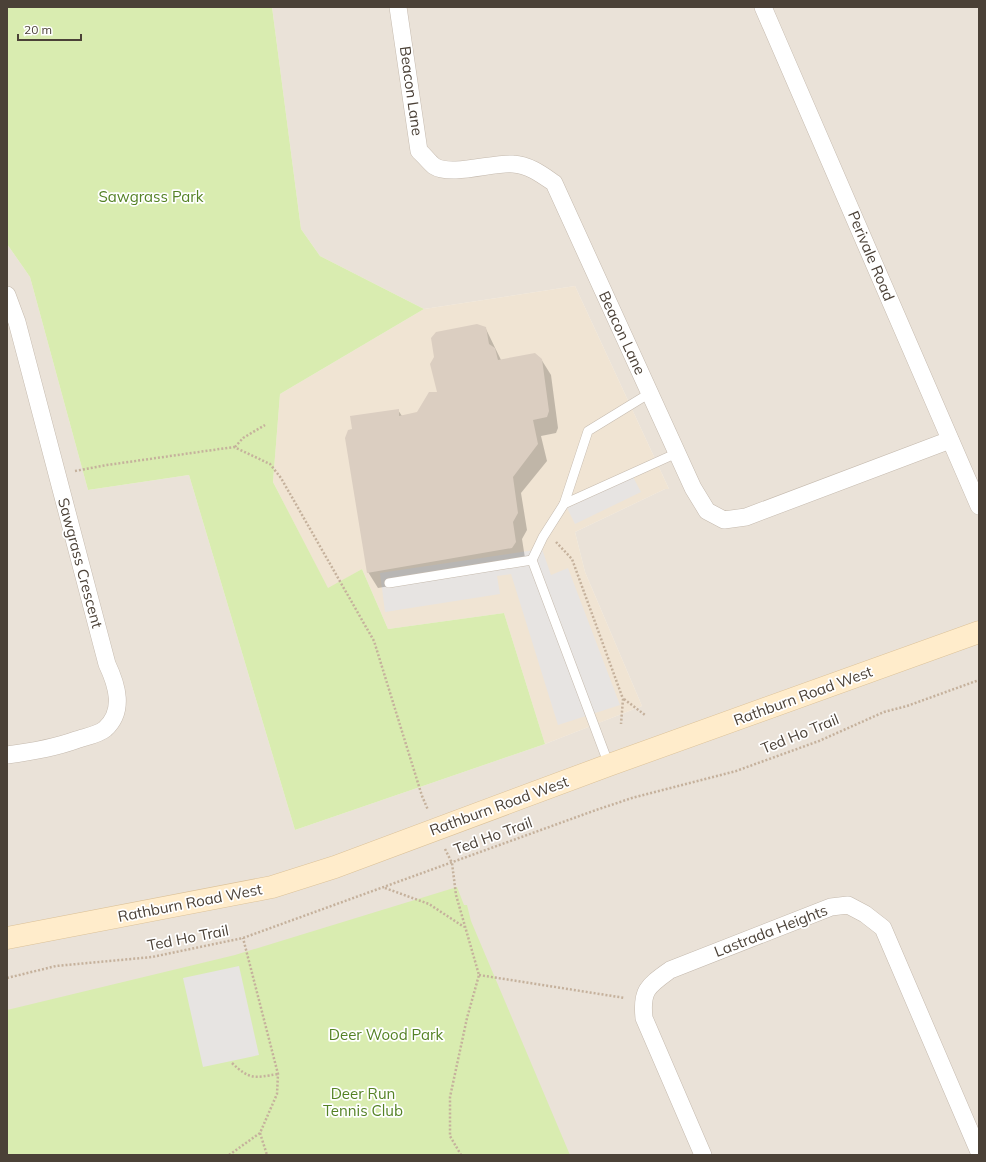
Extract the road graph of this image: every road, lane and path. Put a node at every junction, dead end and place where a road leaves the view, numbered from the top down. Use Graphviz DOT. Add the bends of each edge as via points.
graph roads {
  1 [pos="398,7"];
  2 [pos="763,7"];
  3 [pos="7,295"];
  4 [pos="650,393"];
  5 [pos="265,425"];
  6 [pos="950,440"];
  7 [pos="234,447"];
  8 [pos="677,453"];
  9 [pos="57,474"];
  10 [pos="564,504"];
  11 [pos="979,506"];
  12 [pos="543,537"];
  13 [pos="532,560"];
  14 [pos="389,583"];
  15 [pos="979,632"];
  16 [pos="979,680"];
  17 [pos="624,699"];
  18 [pos="645,715"];
  19 [pos="621,724"];
  20 [pos="7,755"];
  21 [pos="609,765"];
  22 [pos="427,807"];
  23 [pos="446,849"];
  24 [pos="452,863"];
  25 [pos="385,888"];
  26 [pos="464,928"];
  27 [pos="7,938"];
  28 [pos="243,938"];
  29 [pos="479,975"];
  30 [pos="7,978"];
  31 [pos="642,1001"];
  32 [pos="232,1063"];
  33 [pos="278,1074"];
  34 [pos="260,1133"];
  35 [pos="979,1152"];
  36 [pos="229,1155"];
  37 [pos="267,1155"];
  38 [pos="461,1155"];
  39 [pos="703,1155"];
  1 -- 4 [label="street, Beacon Lane" via="419,150 435,166 449,169 513,164 536,170 554,183"];
  2 -- 6 [label="street, Perivale Road"];
  3 -- 9 [label="street, Sawgrass Crescent" via="17,322"];
  4 -- 8 [label="street, Beacon Lane"];
  4 -- 10 [label="lane" via="588,431"];
  5 -- 7 [label="path" via="243,438"];
  6 -- 8 [label="street, Beacon Lane" via="746,517 724,520 707,511"];
  6 -- 11 [label="street, Perivale Road"];
  7 -- 9 [label="path"];
  7 -- 22 [label="path" via="270,464 374,641"];
  8 -- 10 [label="lane"];
  9 -- 20 [label="street, Sawgrass Crescent" via="107,664 117,688 118,701 112,720 104,730 65,744"];
  10 -- 12 [label="lane"];
  12 -- 13 [label="lane"];
  12 -- 17 [label="path" via="556,542 572,559"];
  13 -- 14 [label="lane"];
  13 -- 21 [label="lane"];
  15 -- 21 [label="street, Rathburn Road West"];
  16 -- 24 [label="path, Ted Ho Trail" via="884,712 819,741 736,771 632,798"];
  17 -- 18 [label="path"];
  17 -- 19 [label="path"];
  21 -- 27 [label="street, Rathburn Road West" via="335,867 272,887"];
  23 -- 24 [label="path"];
  24 -- 25 [label="path, Ted Ho Trail"];
  24 -- 26 [label="path"];
  25 -- 26 [label="path" via="429,904"];
  25 -- 28 [label="path, Ted Ho Trail"];
  26 -- 29 [label="path"];
  28 -- 30 [label="path, Ted Ho Trail" via="152,957 56,966"];
  28 -- 33 [label="path"];
  29 -- 31 [label="path"];
  29 -- 38 [label="path" via="450,1097 450,1136"];
  31 -- 35 [label="street, Lastrada Heights" via="651,984 670,970 831,907 848,905 883,928"];
  31 -- 39 [label="street" via="644,1018"];
  32 -- 33 [label="path" via="245,1076"];
  33 -- 34 [label="path" via="277,1094"];
  34 -- 36 [label="path"];
  34 -- 37 [label="path"];
}
